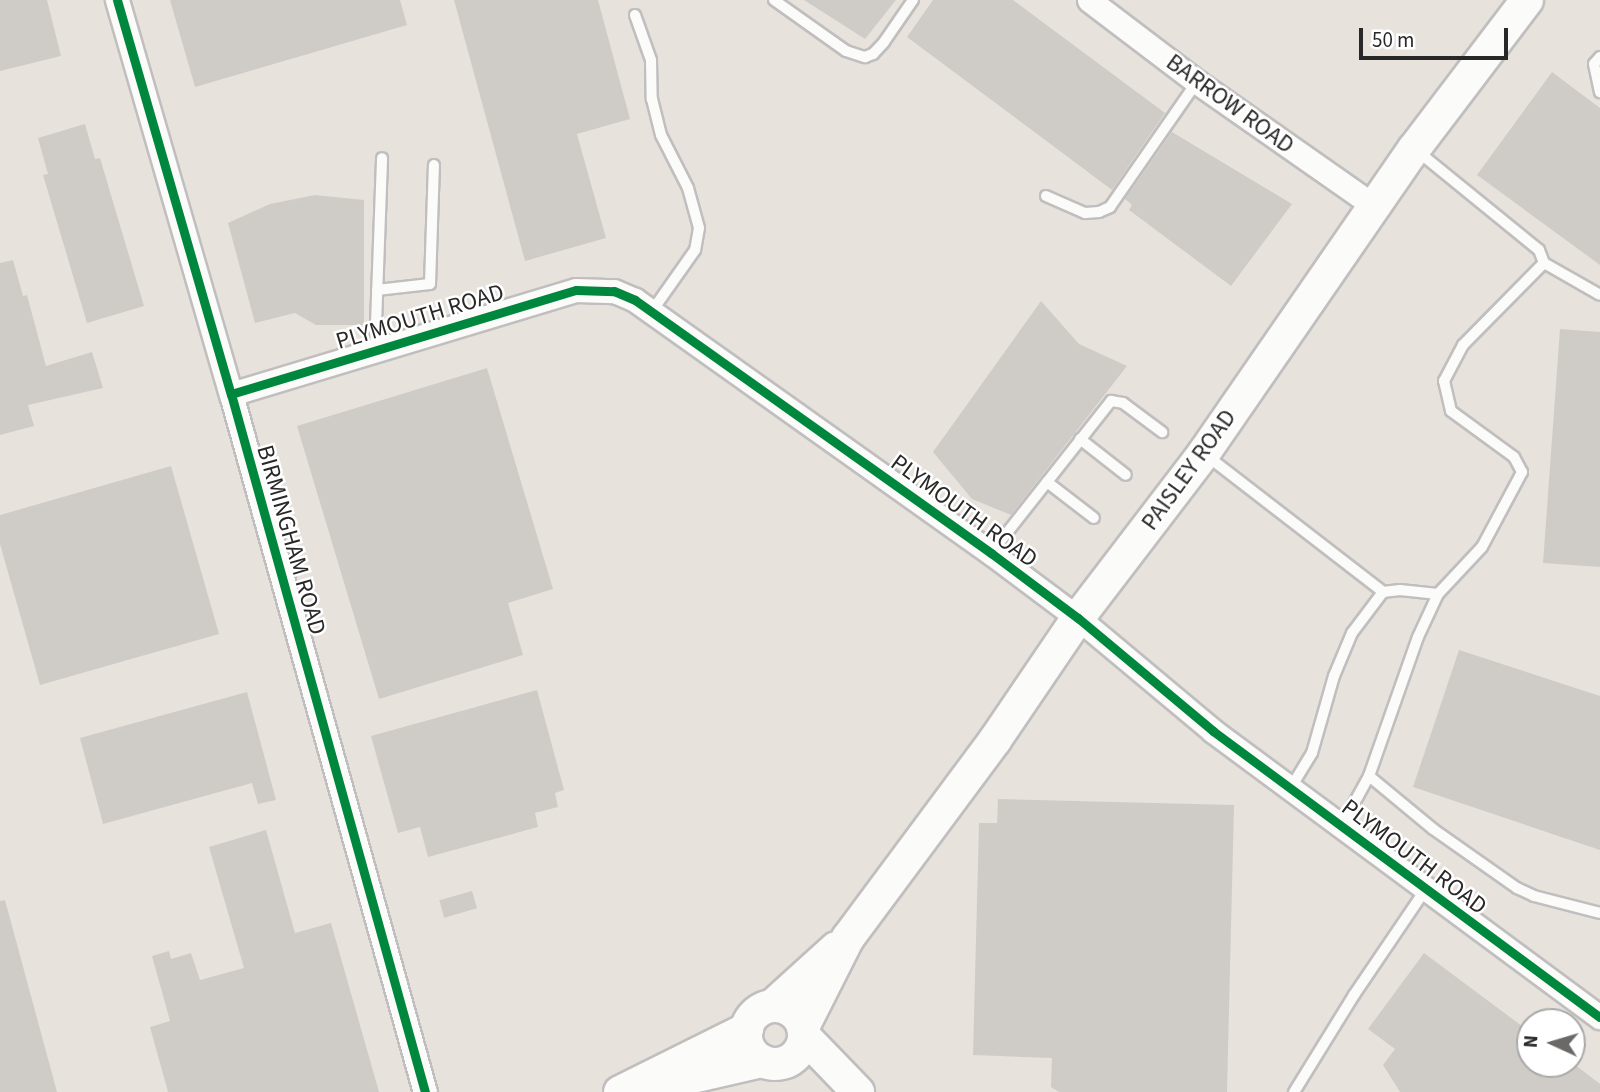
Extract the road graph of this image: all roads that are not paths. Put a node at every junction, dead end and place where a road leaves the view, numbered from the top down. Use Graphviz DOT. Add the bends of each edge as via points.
graph roads {
  1 [pos="117,0"];
  2 [pos="774,0"];
  3 [pos="913,0"];
  4 [pos="1088,0"];
  5 [pos="1527,0"];
  6 [pos="635,15"];
  7 [pos="1600,57"];
  8 [pos="1197,82"];
  9 [pos="1600,92"];
  10 [pos="1414,149"];
  11 [pos="382,158"];
  12 [pos="434,165"];
  13 [pos="1046,196"];
  14 [pos="1374,206"];
  15 [pos="1544,262"];
  16 [pos="377,290"];
  17 [pos="1600,295"];
  18 [pos="652,311"];
  19 [pos="375,351"];
  20 [pos="230,394"];
  21 [pos="1162,432"];
  22 [pos="1080,439"];
  23 [pos="1204,453"];
  24 [pos="1126,475"];
  25 [pos="1047,482"];
  26 [pos="1094,518"];
  27 [pos="991,553"];
  28 [pos="1383,592"];
  29 [pos="1438,594"];
  30 [pos="1078,618"];
  31 [pos="1369,776"];
  32 [pos="1290,789"];
  33 [pos="1342,827"];
  34 [pos="1425,890"];
  35 [pos="1600,913"];
  36 [pos="848,938"];
  37 [pos="772,1006"];
  38 [pos="1600,1017"];
  39 [pos="747,1029"];
  40 [pos="803,1032"];
  41 [pos="773,1062"];
  42 [pos="425,1092"];
  43 [pos="623,1092"];
  44 [pos="849,1092"];
  45 [pos="858,1092"];
  46 [pos="1294,1092"];
  1 -- 20 [label="street, BIRMINGHAM ROAD"];
  2 -- 3 [label="lane" via="846,51 865,57 884,42"];
  4 -- 8 [label="street, BARROW ROAD"];
  5 -- 10 [label="main road, PAISLEY ROAD"];
  6 -- 18 [label="lane" via="650,60 652,99 661,135 688,188 699,228 695,250"];
  7 -- 9 [label="lane" via="1594,64"];
  8 -- 13 [label="lane" via="1110,207 1085,213"];
  8 -- 14 [label="street, BARROW ROAD"];
  10 -- 14 [label="main road, PAISLEY ROAD"];
  10 -- 15 [label="lane" via="1539,250"];
  11 -- 16 [label="lane"];
  12 -- 16 [label="lane" via="430,284"];
  14 -- 23 [label="main road, PAISLEY ROAD"];
  15 -- 17 [label="lane"];
  15 -- 29 [label="lane" via="1464,345 1444,381 1451,411 1514,457 1522,472 1482,547"];
  16 -- 19 [label="lane"];
  18 -- 19 [label="street, PLYMOUTH ROAD" via="614,291 576,290"];
  18 -- 27 [label="street, PLYMOUTH ROAD"];
  19 -- 20 [label="street, PLYMOUTH ROAD"];
  20 -- 42 [label="street, BIRMINGHAM ROAD"];
  21 -- 22 [label="lane" via="1122,403 1111,401"];
  22 -- 24 [label="lane"];
  22 -- 25 [label="lane"];
  23 -- 28 [label="lane"];
  23 -- 30 [label="main road, PAISLEY ROAD"];
  25 -- 26 [label="lane"];
  25 -- 27 [label="lane"];
  27 -- 30 [label="street, PLYMOUTH ROAD"];
  28 -- 29 [label="lane"];
  28 -- 32 [label="lane" via="1352,633 1312,753"];
  29 -- 31 [label="lane"];
  30 -- 32 [label="street, PLYMOUTH ROAD"];
  30 -- 36 [label="main road, PAISLEY ROAD" via="995,740"];
  31 -- 33 [label="lane"];
  31 -- 35 [label="lane" via="1433,829 1517,888"];
  32 -- 33 [label="street, PLYMOUTH ROAD"];
  33 -- 34 [label="street, PLYMOUTH ROAD"];
  34 -- 38 [label="street, PLYMOUTH ROAD"];
  34 -- 46 [label="lane"];
  36 -- 37 [label="main road, PAISLEY ROAD"];
  36 -- 40 [label="main road, PAISLEY ROAD"];
  37 -- 39 [label="main road" via="753,1016"];
  37 -- 40 [label="main road" via="788,1009"];
  39 -- 41 [label="main road" via="749,1048"];
  39 -- 43 [label="main road"];
  40 -- 41 [label="main road" via="798,1053"];
  40 -- 45 [label="main road"];
  41 -- 43 [label="main road"];
  41 -- 44 [label="main road"];
}
